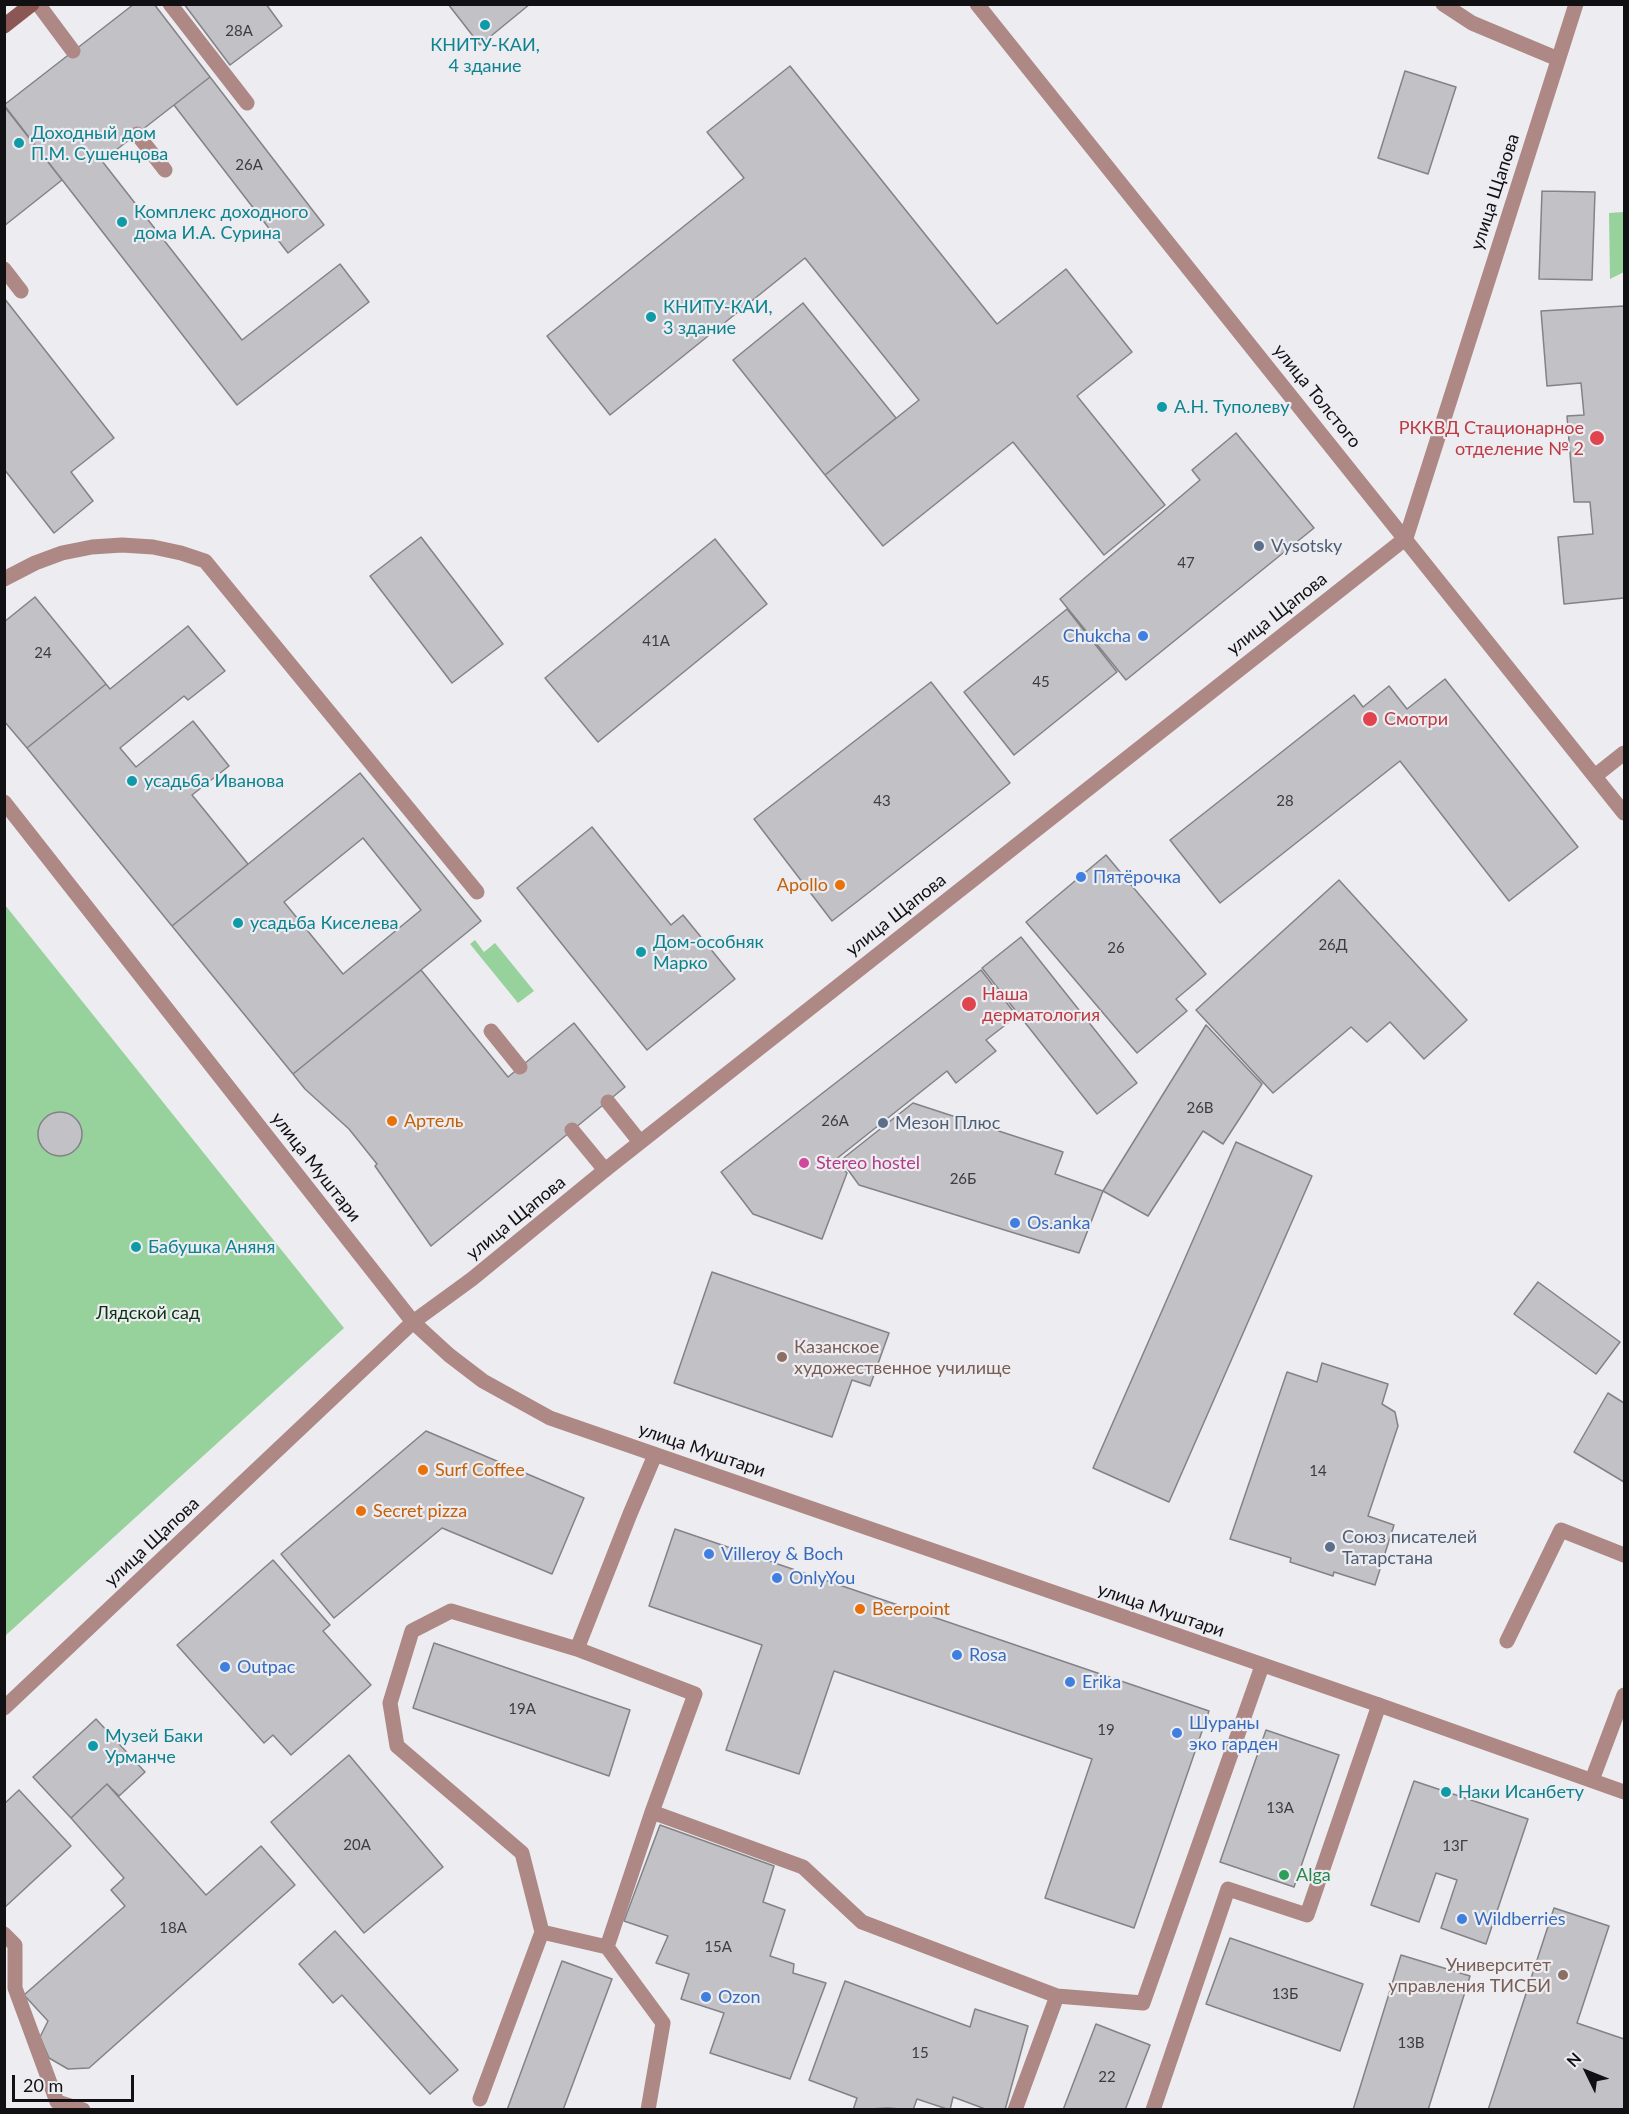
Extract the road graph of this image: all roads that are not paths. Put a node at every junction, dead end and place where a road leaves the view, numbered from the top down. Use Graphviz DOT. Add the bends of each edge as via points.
graph roads {
  1 [pos="32,4"];
  2 [pos="38,4"];
  3 [pos="170,4"];
  4 [pos="977,4"];
  5 [pos="1443,4"];
  6 [pos="1576,4"];
  7 [pos="4,26"];
  8 [pos="74,51"];
  9 [pos="1558,59"];
  10 [pos="247,103"];
  11 [pos="137,134"];
  12 [pos="165,170"];
  13 [pos="4,269"];
  14 [pos="21,291"];
  15 [pos="1406,538"];
  16 [pos="4,579"];
  17 [pos="1624,753"];
  18 [pos="1595,776"];
  19 [pos="4,802"];
  20 [pos="1624,813"];
  21 [pos="477,892"];
  22 [pos="491,1031"];
  23 [pos="520,1067"];
  24 [pos="608,1102"];
  25 [pos="572,1130"];
  26 [pos="640,1142"];
  27 [pos="605,1170"];
  28 [pos="413,1322"];
  29 [pos="656,1455"];
  30 [pos="1624,1555"];
  31 [pos="1507,1641"];
  32 [pos="577,1649"];
  33 [pos="1262,1665"];
  34 [pos="1624,1695"];
  35 [pos="1379,1705"];
  36 [pos="4,1708"];
  37 [pos="1592,1780"];
  38 [pos="1624,1792"];
  39 [pos="652,1812"];
  40 [pos="542,1932"];
  41 [pos="4,1934"];
  42 [pos="607,1947"];
  43 [pos="1057,1996"];
  44 [pos="480,2099"];
  45 [pos="84,2109"];
  46 [pos="648,2109"];
  47 [pos="1015,2109"];
  48 [pos="1153,2109"];
  1 -- 7 [label="main road"];
  2 -- 8 [label="street"];
  3 -- 10 [label="street"];
  4 -- 15 [label="street, улица Толстого"];
  5 -- 9 [label="street" via="1472,24"];
  6 -- 9 [label="street, улица Щапова"];
  9 -- 15 [label="street, улица Щапова"];
  11 -- 12 [label="street"];
  13 -- 14 [label="street"];
  15 -- 18 [label="street, улица Толстого"];
  15 -- 26 [label="street, улица Щапова"];
  16 -- 21 [label="street" via="62,553 92,547 153,547 205,561"];
  17 -- 18 [label="street"];
  18 -- 20 [label="street, улица Толстого"];
  19 -- 28 [label="street, улица Муштари"];
  22 -- 23 [label="street"];
  24 -- 26 [label="street"];
  25 -- 27 [label="street"];
  26 -- 27 [label="street, улица Щапова"];
  27 -- 28 [label="street, улица Щапова"];
  28 -- 29 [label="street, улица Муштари" via="483,1381 517,1401 550,1418"];
  28 -- 36 [label="street, улица Щапова"];
  29 -- 32 [label="street"];
  29 -- 33 [label="street, улица Муштари"];
  30 -- 31 [label="street" via="1561,1530"];
  32 -- 39 [label="street" via="695,1694"];
  32 -- 40 [label="street" via="451,1611 412,1631 390,1703 397,1746 522,1853"];
  33 -- 35 [label="street, улица Муштари"];
  33 -- 43 [label="street" via="1143,2003"];
  34 -- 37 [label="street"];
  35 -- 37 [label="street, улица Муштари"];
  35 -- 48 [label="street" via="1307,1915 1228,1889"];
  37 -- 38 [label="street, улица Муштари"];
  39 -- 42 [label="street"];
  39 -- 43 [label="street" via="803,1867 862,1922"];
  40 -- 42 [label="street"];
  40 -- 44 [label="street"];
  41 -- 45 [label="street" via="15,1945 15,1988 57,2102"];
  42 -- 46 [label="street" via="663,2023"];
  43 -- 47 [label="street"];
}
